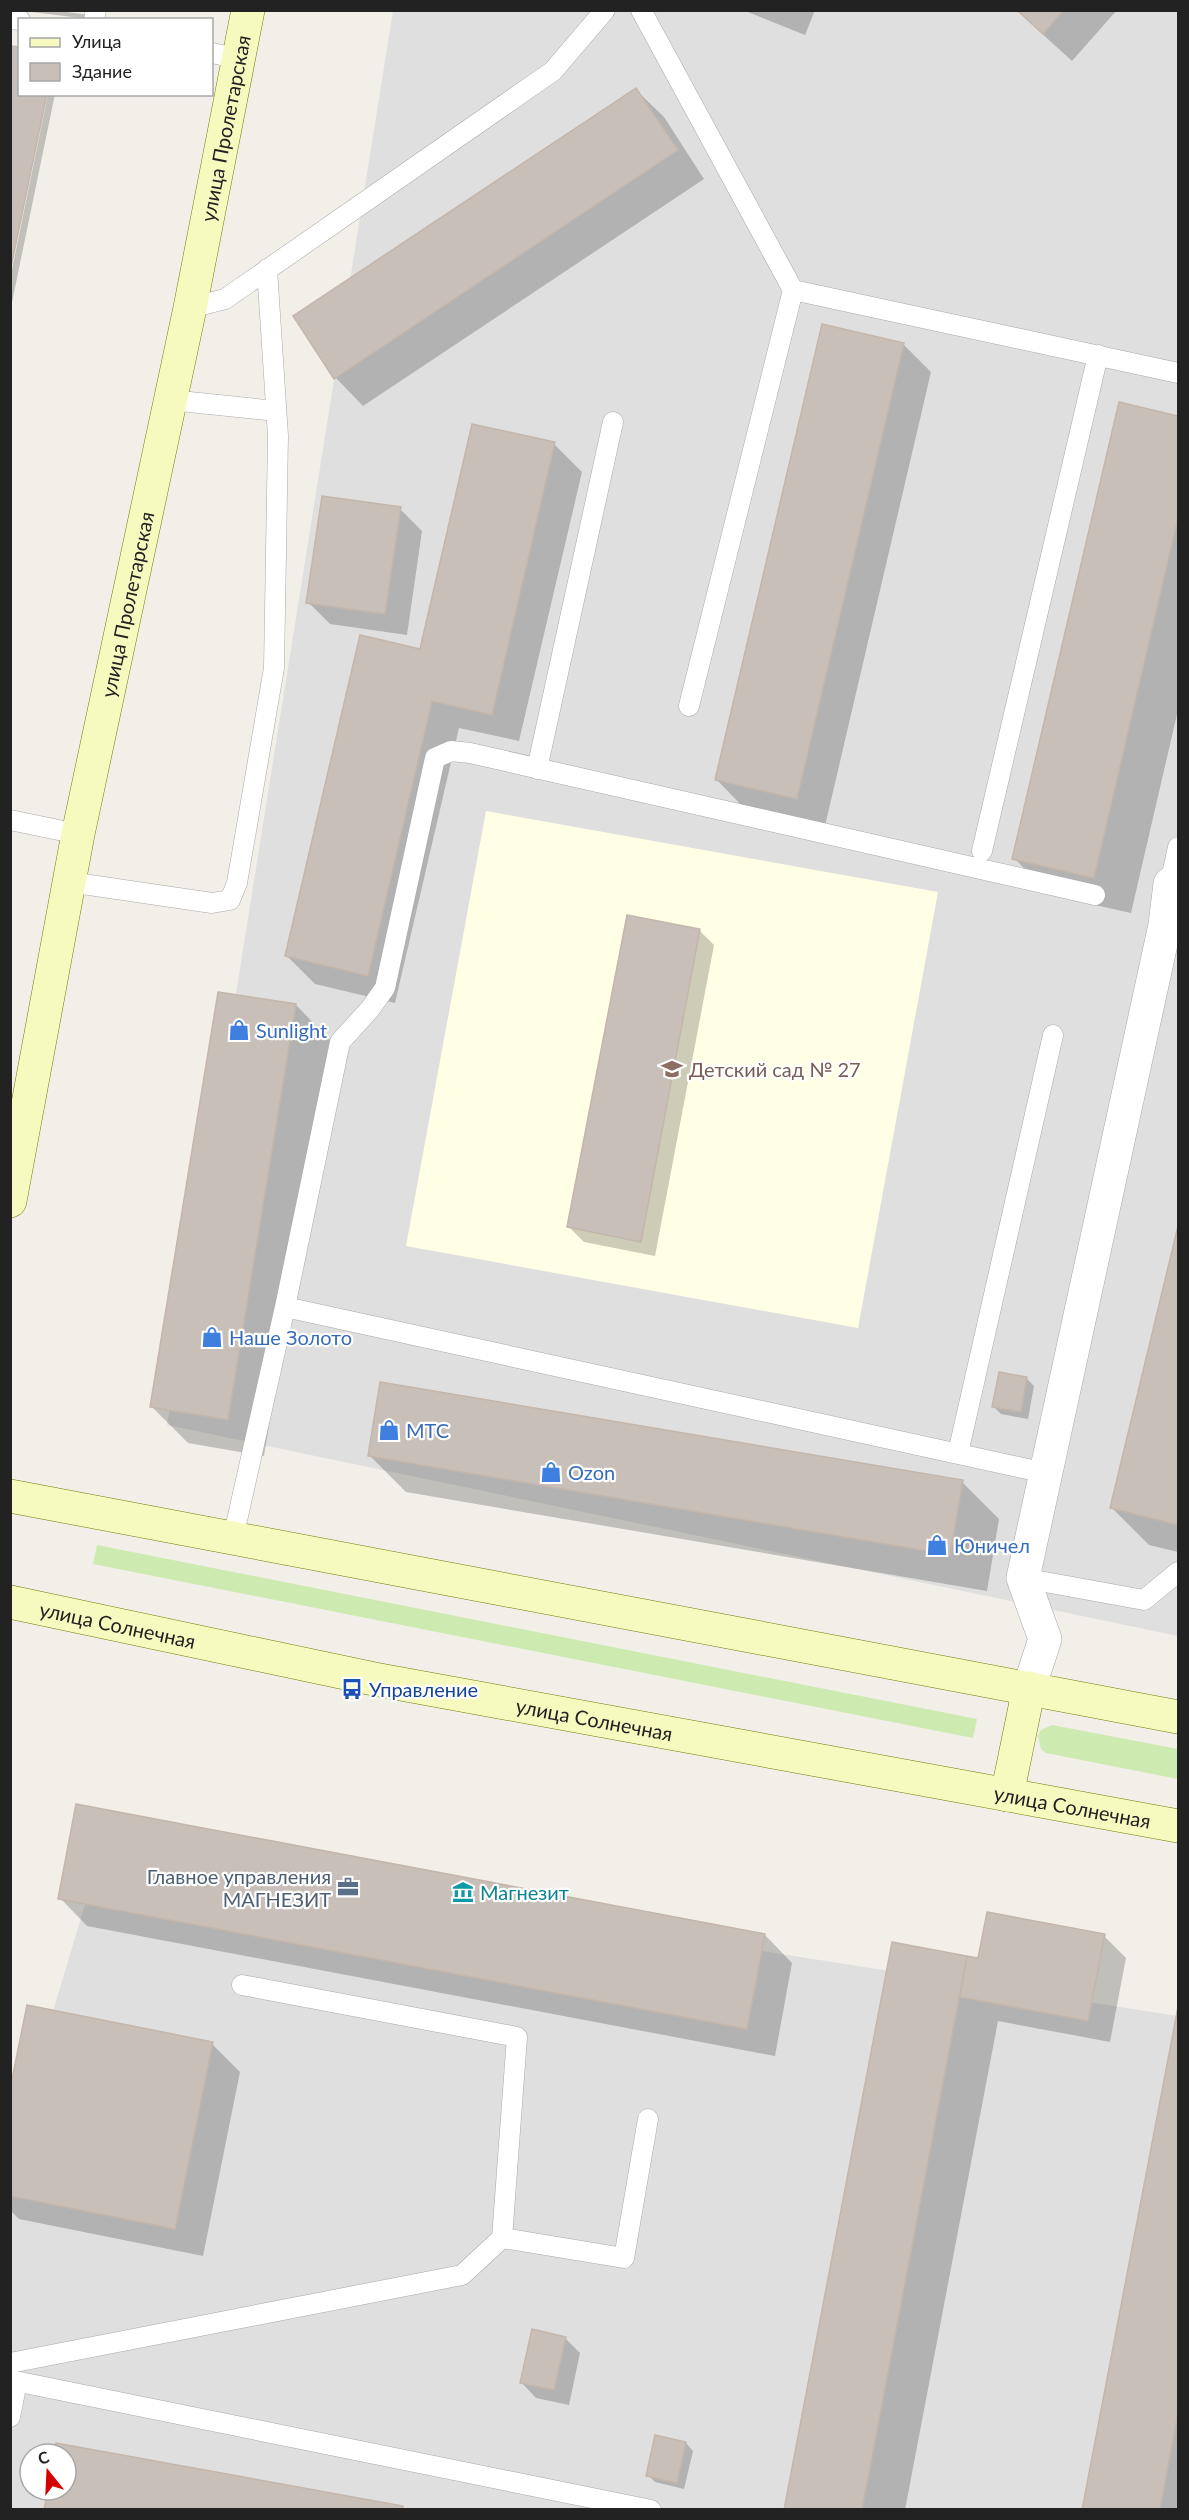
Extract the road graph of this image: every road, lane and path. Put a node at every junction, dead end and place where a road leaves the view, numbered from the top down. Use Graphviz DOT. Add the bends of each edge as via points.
graph roads {
  1 [pos="248,10"];
  2 [pos="605,10"];
  3 [pos="641,10"];
  4 [pos="226,56"];
  5 [pos="267,268"];
  6 [pos="793,290"];
  7 [pos="190,308"];
  8 [pos="1098,355"];
  9 [pos="1179,373"];
  10 [pos="170,400"];
  11 [pos="276,411"];
  12 [pos="613,422"];
  13 [pos="689,706"];
  14 [pos="537,769"];
  15 [pos="10,820"];
  16 [pos="78,834"];
  17 [pos="1179,847"];
  18 [pos="982,851"];
  19 [pos="1174,881"];
  20 [pos="69,882"];
  21 [pos="1095,895"];
  22 [pos="1053,1035"];
  23 [pos="10,1201"];
  24 [pos="285,1307"];
  25 [pos="958,1454"];
  26 [pos="1046,1473"];
  27 [pos="10,1496"];
  28 [pos="233,1538"];
  29 [pos="1179,1572"];
  30 [pos="1023,1578"];
  31 [pos="10,1602"];
  32 [pos="1029,1688"];
  33 [pos="1179,1717"];
  34 [pos="1007,1795"];
  35 [pos="1179,1826"];
  36 [pos="242,1984"];
  37 [pos="648,2119"];
  38 [pos="502,2238"];
  39 [pos="10,2363"];
  40 [pos="14,2381"];
  41 [pos="10,2417"];
  42 [pos="651,2510"];
  1 -- 4 [label="main road, улица Пролетарская"];
  2 -- 5 [label="lane" via="553,71"];
  3 -- 6 [label="lane"];
  4 -- 7 [label="main road, улица Пролетарская"];
  5 -- 7 [label="lane" via="225,299"];
  5 -- 11 [label="lane"];
  6 -- 8 [label="lane"];
  6 -- 13 [label="lane"];
  7 -- 10 [label="main road, улица Пролетарская"];
  8 -- 9 [label="lane"];
  8 -- 18 [label="lane"];
  10 -- 11 [label="lane"];
  10 -- 16 [label="main road, улица Пролетарская"];
  11 -- 20 [label="lane" via="274,668 237,883 230,900 213,903"];
  12 -- 14 [label="lane"];
  14 -- 21 [label="lane"];
  14 -- 24 [label="lane" via="451,751 435,758 385,988 340,1041"];
  15 -- 16 [label="lane"];
  16 -- 20 [label="main road, улица Пролетарская"];
  17 -- 19 [label="lane"];
  19 -- 26 [label="street"];
  20 -- 23 [label="main road, улица Пролетарская"];
  22 -- 25 [label="lane"];
  24 -- 25 [label="lane"];
  24 -- 28 [label="lane"];
  25 -- 26 [label="lane"];
  26 -- 30 [label="street"];
  27 -- 28 [label="main road"];
  28 -- 32 [label="main road"];
  29 -- 30 [label="lane" via="1144,1600"];
  30 -- 32 [label="street" via="1045,1639"];
  31 -- 34 [label="main road, улица Солнечная" via="374,1679"];
  32 -- 33 [label="main road"];
  32 -- 34 [label="main road"];
  34 -- 35 [label="main road, улица Солнечная"];
  36 -- 38 [label="lane" via="517,2037"];
  37 -- 38 [label="lane" via="624,2258"];
  38 -- 39 [label="lane" via="462,2276"];
  40 -- 41 [label="lane"];
  40 -- 42 [label="lane"];
}
